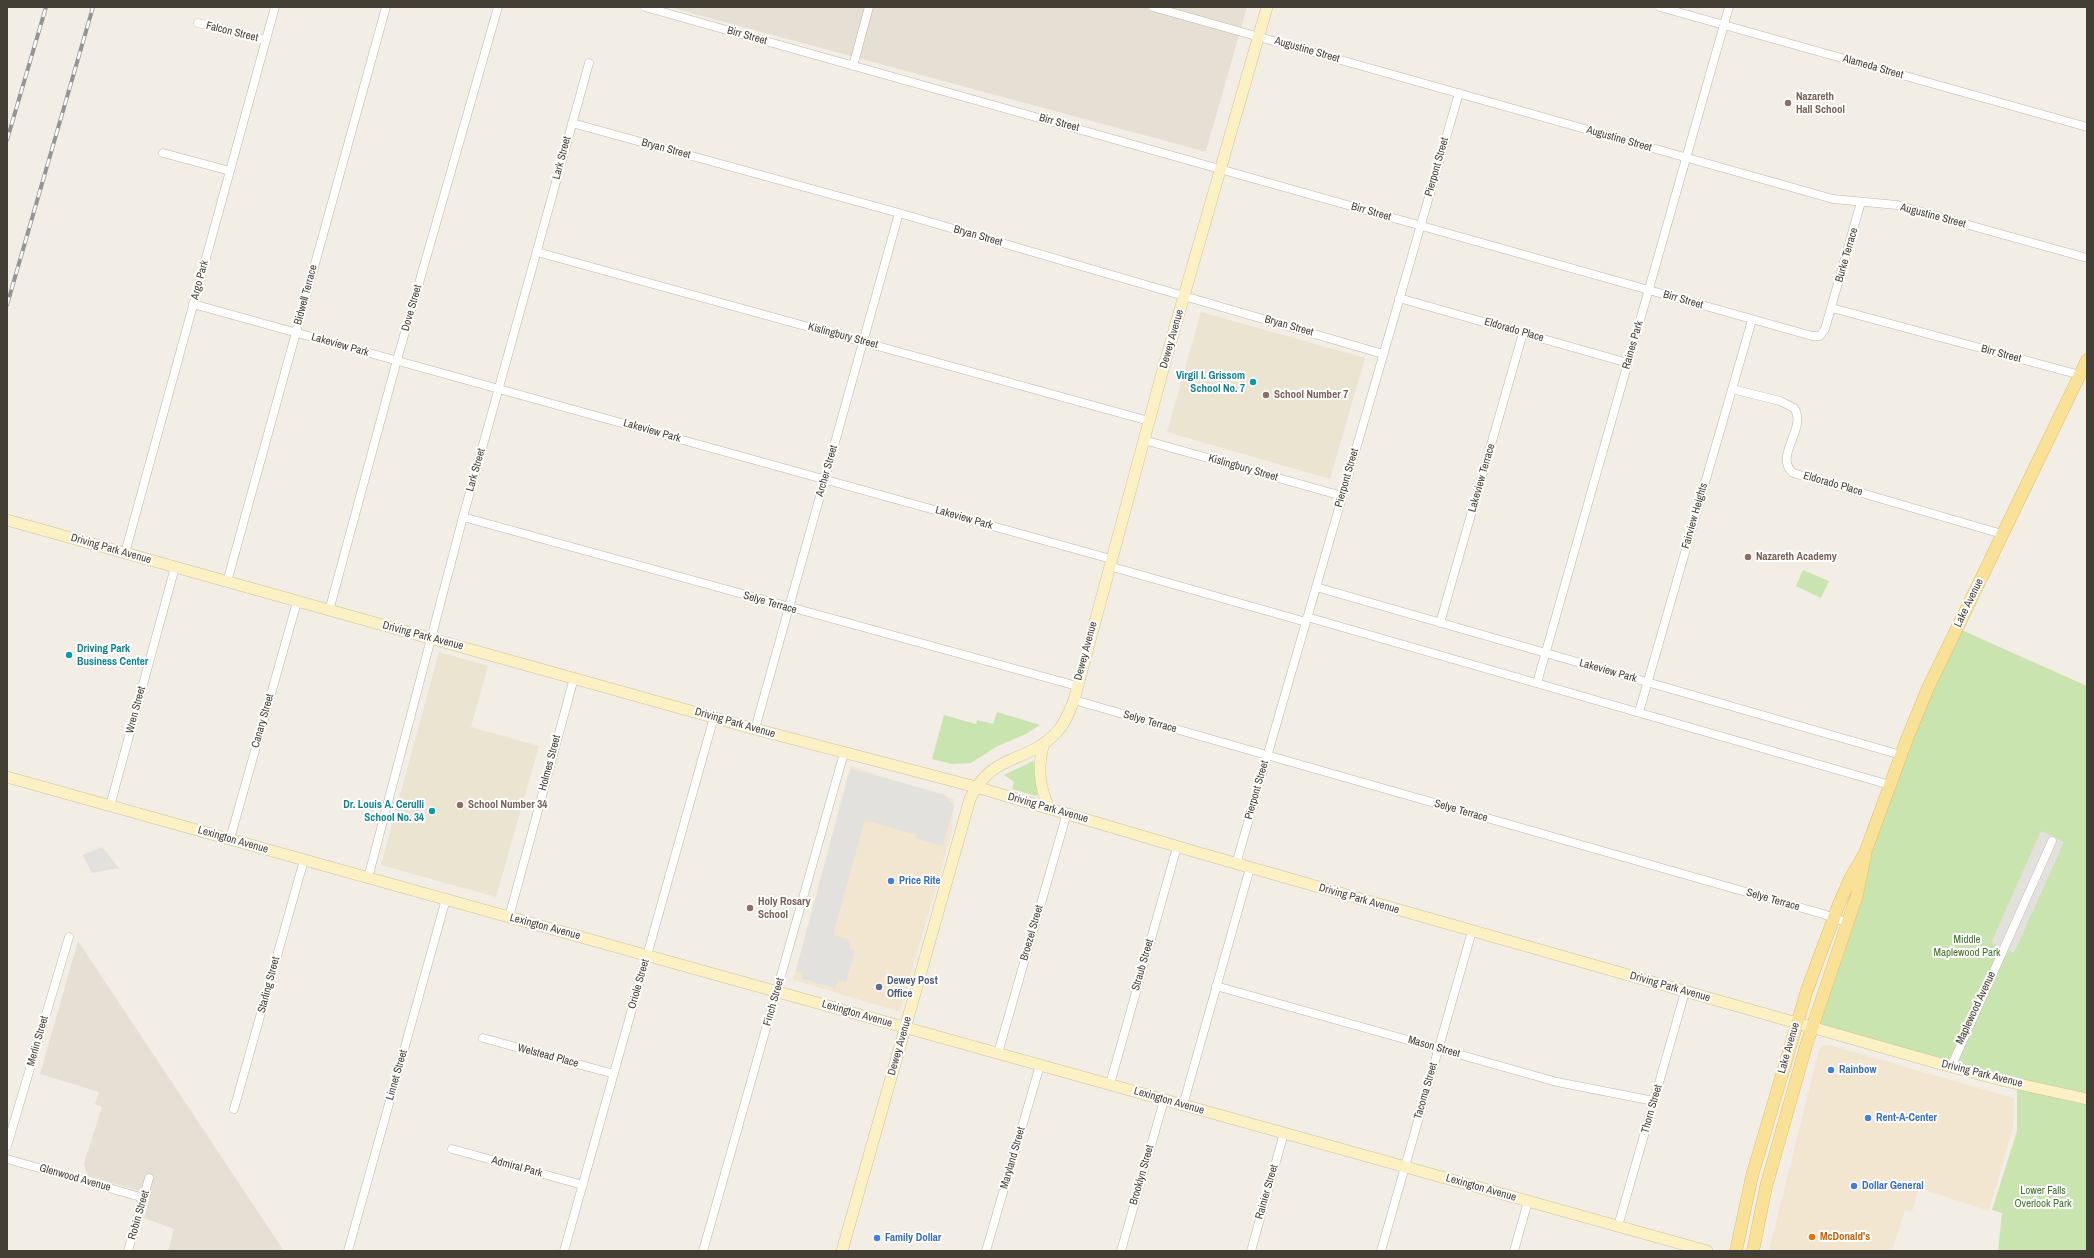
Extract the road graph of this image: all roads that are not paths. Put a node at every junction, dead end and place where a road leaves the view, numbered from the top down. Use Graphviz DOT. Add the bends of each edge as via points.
graph roads {
  1 [pos="275,7"];
  2 [pos="386,7"];
  3 [pos="498,7"];
  4 [pos="645,7"];
  5 [pos="869,7"];
  6 [pos="1153,7"];
  7 [pos="1267,7"];
  8 [pos="1660,7"];
  9 [pos="1729,7"];
  10 [pos="198,23"];
  11 [pos="1724,26"];
  12 [pos="1259,37"];
  13 [pos="266,40"];
  14 [pos="589,63"];
  15 [pos="853,66"];
  16 [pos="1459,93"];
  17 [pos="572,123"];
  18 [pos="2087,127"];
  19 [pos="163,153"];
  20 [pos="1687,158"];
  21 [pos="1221,168"];
  22 [pos="230,171"];
  23 [pos="1861,202"];
  24 [pos="899,213"];
  25 [pos="1420,226"];
  26 [pos="537,252"];
  27 [pos="2087,258"];
  28 [pos="1649,290"];
  29 [pos="1185,295"];
  30 [pos="1399,298"];
  31 [pos="193,304"];
  32 [pos="1832,308"];
  33 [pos="1752,320"];
  34 [pos="296,332"];
  35 [pos="1523,333"];
  36 [pos="863,342"];
  37 [pos="1384,354"];
  38 [pos="397,360"];
  39 [pos="2087,360"];
  40 [pos="1628,363"];
  41 [pos="2080,375"];
  42 [pos="499,389"];
  43 [pos="1732,389"];
  44 [pos="1149,421"];
  45 [pos="1144,440"];
  46 [pos="825,479"];
  47 [pos="1342,496"];
  48 [pos="463,517"];
  49 [pos="7,520"];
  50 [pos="2002,534"];
  51 [pos="125,553"];
  52 [pos="1110,563"];
  53 [pos="175,567"];
  54 [pos="227,582"];
  55 [pos="1316,587"];
  56 [pos="297,602"];
  57 [pos="789,608"];
  58 [pos="329,611"];
  59 [pos="1306,619"];
  60 [pos="1440,623"];
  61 [pos="431,638"];
  62 [pos="1546,653"];
  63 [pos="574,678"];
  64 [pos="1537,682"];
  65 [pos="1647,682"];
  66 [pos="1077,686"];
  67 [pos="1074,700"];
  68 [pos="1639,712"];
  69 [pos="714,717"];
  70 [pos="755,728"];
  71 [pos="1044,743"];
  72 [pos="844,753"];
  73 [pos="1901,755"];
  74 [pos="1267,756"];
  75 [pos="7,777"];
  76 [pos="1890,785"];
  77 [pos="976,787"];
  78 [pos="110,806"];
  79 [pos="1049,808"];
  80 [pos="1067,813"];
  81 [pos="230,839"];
  82 [pos="2052,841"];
  83 [pos="1177,847"];
  84 [pos="1865,853"];
  85 [pos="304,860"];
  86 [pos="1236,864"];
  87 [pos="1250,868"];
  88 [pos="368,878"];
  89 [pos="446,899"];
  90 [pos="509,917"];
  91 [pos="1833,918"];
  92 [pos="1848,923"];
  93 [pos="1472,931"];
  94 [pos="69,937"];
  95 [pos="648,955"];
  96 [pos="1216,986"];
  97 [pos="777,991"];
  98 [pos="1685,992"];
  99 [pos="1796,1023"];
  100 [pos="906,1027"];
  101 [pos="1812,1027"];
  102 [pos="483,1038"];
  103 [pos="1439,1048"];
  104 [pos="998,1053"];
  105 [pos="1040,1065"];
  106 [pos="1951,1066"];
  107 [pos="614,1074"];
  108 [pos="1110,1084"];
  109 [pos="2087,1099"];
  110 [pos="1164,1100"];
  111 [pos="1654,1101"];
  112 [pos="1183,1105"];
  113 [pos="234,1110"];
  114 [pos="1284,1133"];
  115 [pos="7,1146"];
  116 [pos="452,1149"];
  117 [pos="7,1159"];
  118 [pos="1405,1167"];
  119 [pos="149,1178"];
  120 [pos="583,1185"];
  121 [pos="144,1198"];
  122 [pos="1528,1201"];
  123 [pos="1618,1226"];
  124 [pos="128,1251"];
  125 [pos="348,1251"];
  126 [pos="564,1251"];
  127 [pos="703,1251"];
  128 [pos="842,1251"];
  129 [pos="986,1251"];
  130 [pos="1121,1251"];
  131 [pos="1251,1251"];
  132 [pos="1381,1251"];
  133 [pos="1514,1251"];
  134 [pos="1707,1251"];
  135 [pos="1736,1251"];
  136 [pos="1753,1251"];
  1 -- 13 [label="street, Argo Park"];
  2 -- 34 [label="street, Bidwell Terrace"];
  3 -- 38 [label="street, Dove Street"];
  4 -- 15 [label="street, Birr Street"];
  5 -- 15 [label="street"];
  6 -- 12 [label="street, Augustine Street"];
  7 -- 12 [label="street, Dewey Avenue"];
  8 -- 11 [label="street, Alameda Street"];
  9 -- 11 [label="street, Raines Park"];
  10 -- 13 [label="street, Falcon Street"];
  11 -- 18 [label="street, Alameda Street"];
  11 -- 20 [label="street, Raines Park"];
  12 -- 16 [label="street, Augustine Street"];
  12 -- 21 [label="street, Dewey Avenue"];
  13 -- 22 [label="street, Argo Park"];
  14 -- 17 [label="street, Lark Street"];
  15 -- 21 [label="street, Birr Street"];
  16 -- 20 [label="street, Augustine Street"];
  16 -- 25 [label="street, Pierpont Street"];
  17 -- 24 [label="street, Bryan Street"];
  17 -- 26 [label="street, Lark Street"];
  19 -- 22 [label="street"];
  20 -- 23 [label="street, Augustine Street" via="1833,199"];
  20 -- 28 [label="street, Raines Park"];
  21 -- 25 [label="street, Birr Street"];
  21 -- 29 [label="street, Dewey Avenue"];
  22 -- 31 [label="street, Argo Park"];
  23 -- 27 [label="street, Augustine Street" via="1897,205"];
  23 -- 32 [label="street, Burke Terrace"];
  24 -- 29 [label="street, Bryan Street"];
  24 -- 36 [label="street, Archer Street"];
  25 -- 28 [label="street, Birr Street"];
  25 -- 30 [label="street, Pierpont Street"];
  26 -- 36 [label="street, Kislingbury Street"];
  26 -- 42 [label="street, Lark Street"];
  28 -- 33 [label="street, Birr Street"];
  28 -- 40 [label="street, Raines Park"];
  29 -- 37 [label="street, Bryan Street"];
  29 -- 44 [label="street, Dewey Avenue"];
  30 -- 35 [label="street, Eldorado Place"];
  30 -- 37 [label="street, Pierpont Street"];
  31 -- 34 [label="street, Lakeview Park"];
  31 -- 51 [label="street, Argo Park"];
  32 -- 33 [label="street, Birr Street" via="1822,334 1817,336"];
  32 -- 41 [label="street, Birr Street"];
  33 -- 43 [label="street, Fairview Heights"];
  34 -- 38 [label="street, Lakeview Park"];
  34 -- 54 [label="street, Bidwell Terrace"];
  35 -- 40 [label="street, Eldorado Place"];
  35 -- 60 [label="street, Lakeview Terrace"];
  36 -- 44 [label="street, Kislingbury Street"];
  36 -- 46 [label="street, Archer Street"];
  37 -- 47 [label="street, Pierpont Street"];
  38 -- 42 [label="street, Lakeview Park"];
  38 -- 58 [label="street, Dove Street"];
  39 -- 41 [label="main road, Lake Avenue"];
  40 -- 62 [label="street, Raines Park"];
  41 -- 50 [label="main road, Lake Avenue"];
  42 -- 46 [label="street, Lakeview Park"];
  42 -- 48 [label="street, Lark Street"];
  43 -- 50 [label="street, Eldorado Place" via="1780,401 1797,412 1798,419 1786,460 1788,468 1793,473"];
  43 -- 65 [label="street, Fairview Heights"];
  44 -- 45 [label="street, Dewey Avenue"];
  45 -- 47 [label="street, Kislingbury Street"];
  45 -- 52 [label="street, Dewey Avenue"];
  46 -- 52 [label="street, Lakeview Park"];
  46 -- 57 [label="street, Archer Street"];
  47 -- 55 [label="street, Pierpont Street"];
  48 -- 57 [label="street, Selye Terrace"];
  48 -- 61 [label="street, Lark Street"];
  49 -- 51 [label="street, Driving Park Avenue"];
  50 -- 73 [label="main road, Lake Avenue" via="1928,688"];
  51 -- 53 [label="street, Driving Park Avenue"];
  52 -- 59 [label="street, Lakeview Park"];
  52 -- 66 [label="street, Dewey Avenue"];
  53 -- 54 [label="street, Driving Park Avenue"];
  53 -- 78 [label="street, Wren Street"];
  54 -- 56 [label="street, Driving Park Avenue"];
  55 -- 59 [label="street, Pierpont Street"];
  55 -- 60 [label="street, Lakeview Park"];
  56 -- 58 [label="street, Driving Park Avenue"];
  56 -- 81 [label="street, Canary Street"];
  57 -- 66 [label="street, Selye Terrace"];
  57 -- 70 [label="street, Archer Street"];
  58 -- 61 [label="street, Driving Park Avenue"];
  59 -- 64 [label="street, Lakeview Park"];
  59 -- 74 [label="street, Pierpont Street"];
  60 -- 62 [label="street, Lakeview Park"];
  61 -- 63 [label="street, Driving Park Avenue"];
  61 -- 88 [label="street, Lark Street"];
  62 -- 64 [label="street, Raines Park"];
  62 -- 65 [label="street, Lakeview Park"];
  63 -- 69 [label="street, Driving Park Avenue"];
  63 -- 90 [label="street, Holmes Street"];
  64 -- 68 [label="street, Lakeview Park"];
  65 -- 68 [label="street, Fairview Heights"];
  65 -- 73 [label="street, Lakeview Park"];
  66 -- 67 [label="street, Dewey Avenue"];
  67 -- 71 [label="street, Dewey Avenue" via="1061,727"];
  67 -- 74 [label="street, Selye Terrace"];
  68 -- 76 [label="street, Lakeview Park"];
  69 -- 70 [label="street, Driving Park Avenue"];
  69 -- 95 [label="street, Oriole Street"];
  70 -- 72 [label="street, Driving Park Avenue"];
  71 -- 77 [label="street, Dewey Avenue" via="992,770"];
  71 -- 79 [label="street" via="1039,769 1042,793"];
  72 -- 77 [label="street, Driving Park Avenue"];
  72 -- 97 [label="street, Finch Street"];
  73 -- 76 [label="main road, Lake Avenue"];
  74 -- 86 [label="street, Pierpont Street"];
  74 -- 91 [label="street, Selye Terrace"];
  75 -- 78 [label="street, Lexington Avenue"];
  76 -- 84 [label="main road, Lake Avenue"];
  77 -- 79 [label="street, Driving Park Avenue"];
  77 -- 100 [label="street, Dewey Avenue" via="965,814"];
  78 -- 81 [label="street, Lexington Avenue"];
  79 -- 80 [label="street, Driving Park Avenue"];
  80 -- 83 [label="street, Driving Park Avenue"];
  80 -- 104 [label="street, Broezel Street"];
  81 -- 85 [label="street, Lexington Avenue"];
  82 -- 106 [label="street, Maplewood Avenue"];
  83 -- 86 [label="street, Driving Park Avenue"];
  83 -- 108 [label="street, Straub Street"];
  84 -- 91 [label="main road, Lake Avenue"];
  84 -- 92 [label="main road, Lake Avenue" via="1861,881"];
  85 -- 88 [label="street, Lexington Avenue"];
  85 -- 113 [label="street, Starling Street"];
  86 -- 87 [label="street, Driving Park Avenue"];
  87 -- 93 [label="street, Driving Park Avenue"];
  87 -- 96 [label="street"];
  88 -- 89 [label="street, Lexington Avenue"];
  89 -- 90 [label="street, Lexington Avenue"];
  89 -- 125 [label="street, Linnet Street"];
  90 -- 95 [label="street, Lexington Avenue"];
  91 -- 92 [label="street, Selye Terrace"];
  91 -- 99 [label="main road, Lake Avenue"];
  92 -- 101 [label="main road, Lake Avenue"];
  93 -- 98 [label="street, Driving Park Avenue"];
  93 -- 103 [label="street, Tacoma Street"];
  94 -- 115 [label="street, Merlin Street"];
  95 -- 97 [label="street, Lexington Avenue"];
  95 -- 107 [label="street, Oriole Street"];
  96 -- 103 [label="street, Mason Street"];
  96 -- 112 [label="street"];
  97 -- 100 [label="street, Lexington Avenue"];
  97 -- 127 [label="street, Finch Street"];
  98 -- 99 [label="street, Driving Park Avenue"];
  98 -- 111 [label="street, Thorn Street"];
  99 -- 101 [label="street, Driving Park Avenue"];
  99 -- 135 [label="main road, Lake Avenue" via="1746,1198"];
  100 -- 104 [label="street, Lexington Avenue"];
  100 -- 128 [label="street, Dewey Avenue"];
  101 -- 106 [label="street, Driving Park Avenue"];
  101 -- 136 [label="main road, Lake Avenue" via="1766,1187"];
  102 -- 107 [label="street, Welstead Place"];
  103 -- 111 [label="street, Mason Street" via="1563,1083"];
  103 -- 118 [label="street, Tacoma Street"];
  104 -- 105 [label="street, Lexington Avenue"];
  105 -- 108 [label="street, Lexington Avenue"];
  105 -- 129 [label="street, Maryland Street"];
  106 -- 109 [label="street, Driving Park Avenue"];
  107 -- 120 [label="street, Oriole Street"];
  108 -- 110 [label="street, Lexington Avenue"];
  110 -- 112 [label="street, Lexington Avenue"];
  110 -- 130 [label="street, Brooklyn Street"];
  111 -- 123 [label="street, Thorn Street"];
  112 -- 114 [label="street, Lexington Avenue"];
  114 -- 118 [label="street, Lexington Avenue"];
  114 -- 131 [label="street, Rainier Street"];
  116 -- 120 [label="street, Admiral Park"];
  117 -- 121 [label="street, Glenwood Avenue"];
  118 -- 122 [label="street, Lexington Avenue"];
  118 -- 132 [label="street, Tacoma Street"];
  119 -- 121 [label="street, Robin Street"];
  120 -- 126 [label="street, Oriole Street"];
  121 -- 124 [label="street, Robin Street"];
  122 -- 123 [label="street, Lexington Avenue"];
  122 -- 133 [label="street"];
  123 -- 134 [label="street, Lexington Avenue"];
}
